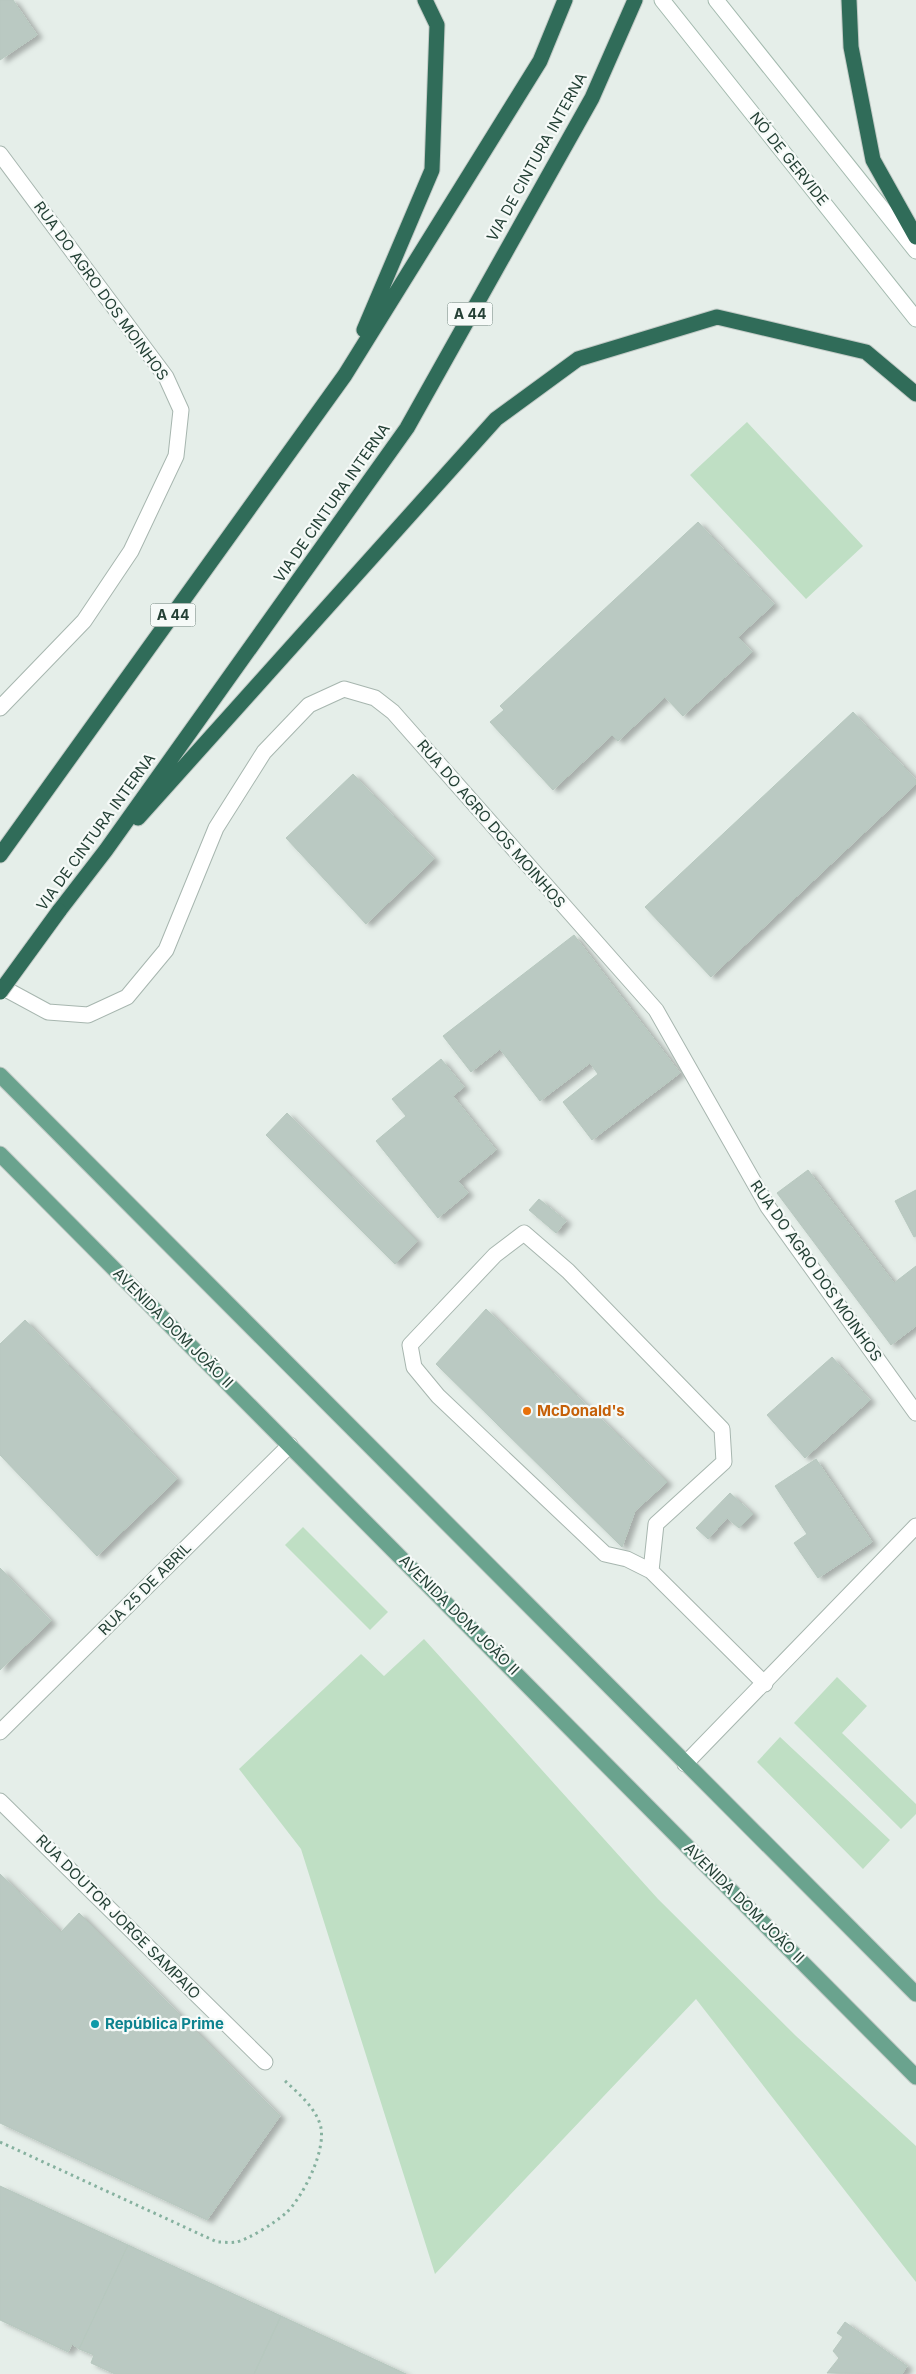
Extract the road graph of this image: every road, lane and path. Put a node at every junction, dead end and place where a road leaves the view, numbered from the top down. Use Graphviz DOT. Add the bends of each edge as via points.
graph roads {
  1 [pos="425,0"];
  2 [pos="565,0"];
  3 [pos="636,0"];
  4 [pos="662,0"];
  5 [pos="716,0"];
  6 [pos="849,0"];
  7 [pos="0,154"];
  8 [pos="916,237"];
  9 [pos="916,251"];
  10 [pos="916,319"];
  11 [pos="345,376"];
  12 [pos="916,394"];
  13 [pos="0,708"];
  14 [pos="106,850"];
  15 [pos="0,855"];
  16 [pos="0,986"];
  17 [pos="0,992"];
  18 [pos="0,1075"];
  19 [pos="0,1154"];
  20 [pos="916,1413"];
  21 [pos="290,1445"];
  22 [pos="916,1526"];
  23 [pos="651,1571"];
  24 [pos="765,1684"];
  25 [pos="0,1732"];
  26 [pos="685,1764"];
  27 [pos="0,1801"];
  28 [pos="916,1994"];
  29 [pos="265,2062"];
  30 [pos="916,2077"];
  31 [pos="0,2142"];
  1 -- 11 [label="highway" via="437,25 432,170"];
  2 -- 11 [label="highway, A 44" via="540,61"];
  3 -- 14 [label="highway, VIA DE CINTURA INTERNA / A 44" via="592,98 407,428"];
  4 -- 10 [label="street, NÓ DE GERVIDE"];
  5 -- 9 [label="street"];
  6 -- 8 [label="highway" via="851,46 873,160"];
  7 -- 13 [label="street, RUA DO AGRO DOS MOINHOS" via="166,377 181,410 176,456 131,551 84,621"];
  11 -- 15 [label="highway, A 44"];
  12 -- 14 [label="highway" via="866,352 718,317 578,359 496,418 157,799"];
  14 -- 17 [label="highway, VIA DE CINTURA INTERNA / A 44, bridge"];
  16 -- 20 [label="street, RUA DO AGRO DOS MOINHOS" via="48,1012 88,1016 127,997 166,950 216,828 264,752 309,706 344,688 375,698 393,712 656,1010 768,1207"];
  18 -- 26 [label="main road"];
  19 -- 21 [label="main road, AVENIDA DOM JOÃO II"];
  21 -- 25 [label="street, RUA 25 DE ABRIL"];
  21 -- 30 [label="main road, AVENIDA DOM JOÃO II"];
  22 -- 24 [label="street"];
  23 -- 23 [label="street" via="627,1559 605,1554 438,1396 414,1367 410,1345 495,1256 524,1233 568,1271 722,1429 724,1462 656,1524"];
  23 -- 24 [label="street"];
  24 -- 26 [label="street"];
  26 -- 28 [label="main road"];
  27 -- 29 [label="street, RUA DOUTOR JORGE SAMPAIO"];
  29 -- 31 [label="path" via="306,2102 320,2124 321,2147 315,2168 286,2213 237,2242 217,2242"];
}
